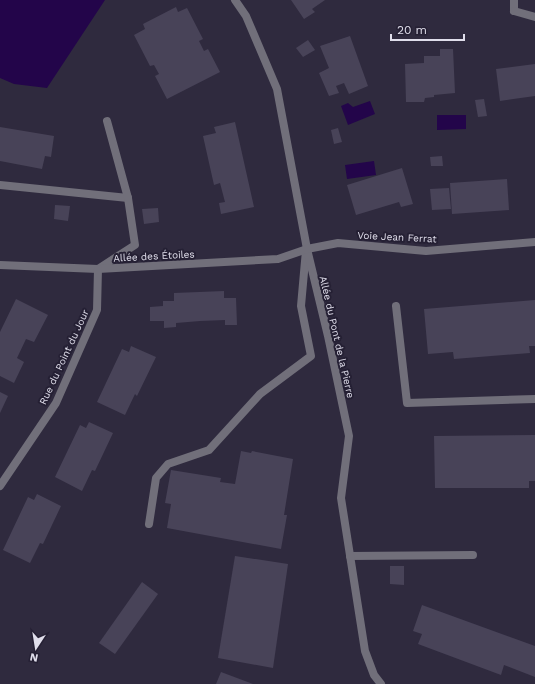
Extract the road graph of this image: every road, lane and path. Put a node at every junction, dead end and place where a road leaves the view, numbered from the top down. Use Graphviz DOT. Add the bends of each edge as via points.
graph roads {
  1 [pos="235,0"];
  2 [pos="514,0"];
  3 [pos="535,17"];
  4 [pos="107,121"];
  5 [pos="0,186"];
  6 [pos="128,198"];
  7 [pos="535,242"];
  8 [pos="306,249"];
  9 [pos="0,265"];
  10 [pos="98,270"];
  11 [pos="396,306"];
  12 [pos="535,399"];
  13 [pos="0,486"];
  14 [pos="149,524"];
  15 [pos="350,556"];
  16 [pos="473,556"];
  17 [pos="381,684"];
  1 -- 8 [label="street, Allée du Pont de la Pierre" via="246,16 277,89"];
  2 -- 3 [label="street" via="514,12"];
  4 -- 6 [label="street"];
  5 -- 6 [label="street"];
  6 -- 10 [label="street" via="136,245"];
  7 -- 8 [label="street, Voie Jean Ferrat" via="426,251 338,243"];
  8 -- 10 [label="street, Allée des Étoiles" via="278,259"];
  8 -- 14 [label="street" via="301,306 311,356 260,394 209,450 168,464 156,478"];
  8 -- 15 [label="street, Allée du Pont de la Pierre" via="349,436 341,498"];
  9 -- 10 [label="street, Allée des Étoiles"];
  10 -- 13 [label="street, Rue du Point du Jour" via="97,310 56,403"];
  11 -- 12 [label="street" via="407,403"];
  15 -- 16 [label="street"];
  15 -- 17 [label="street, Allée du Pont de la Pierre" via="364,651 374,675"];
}
